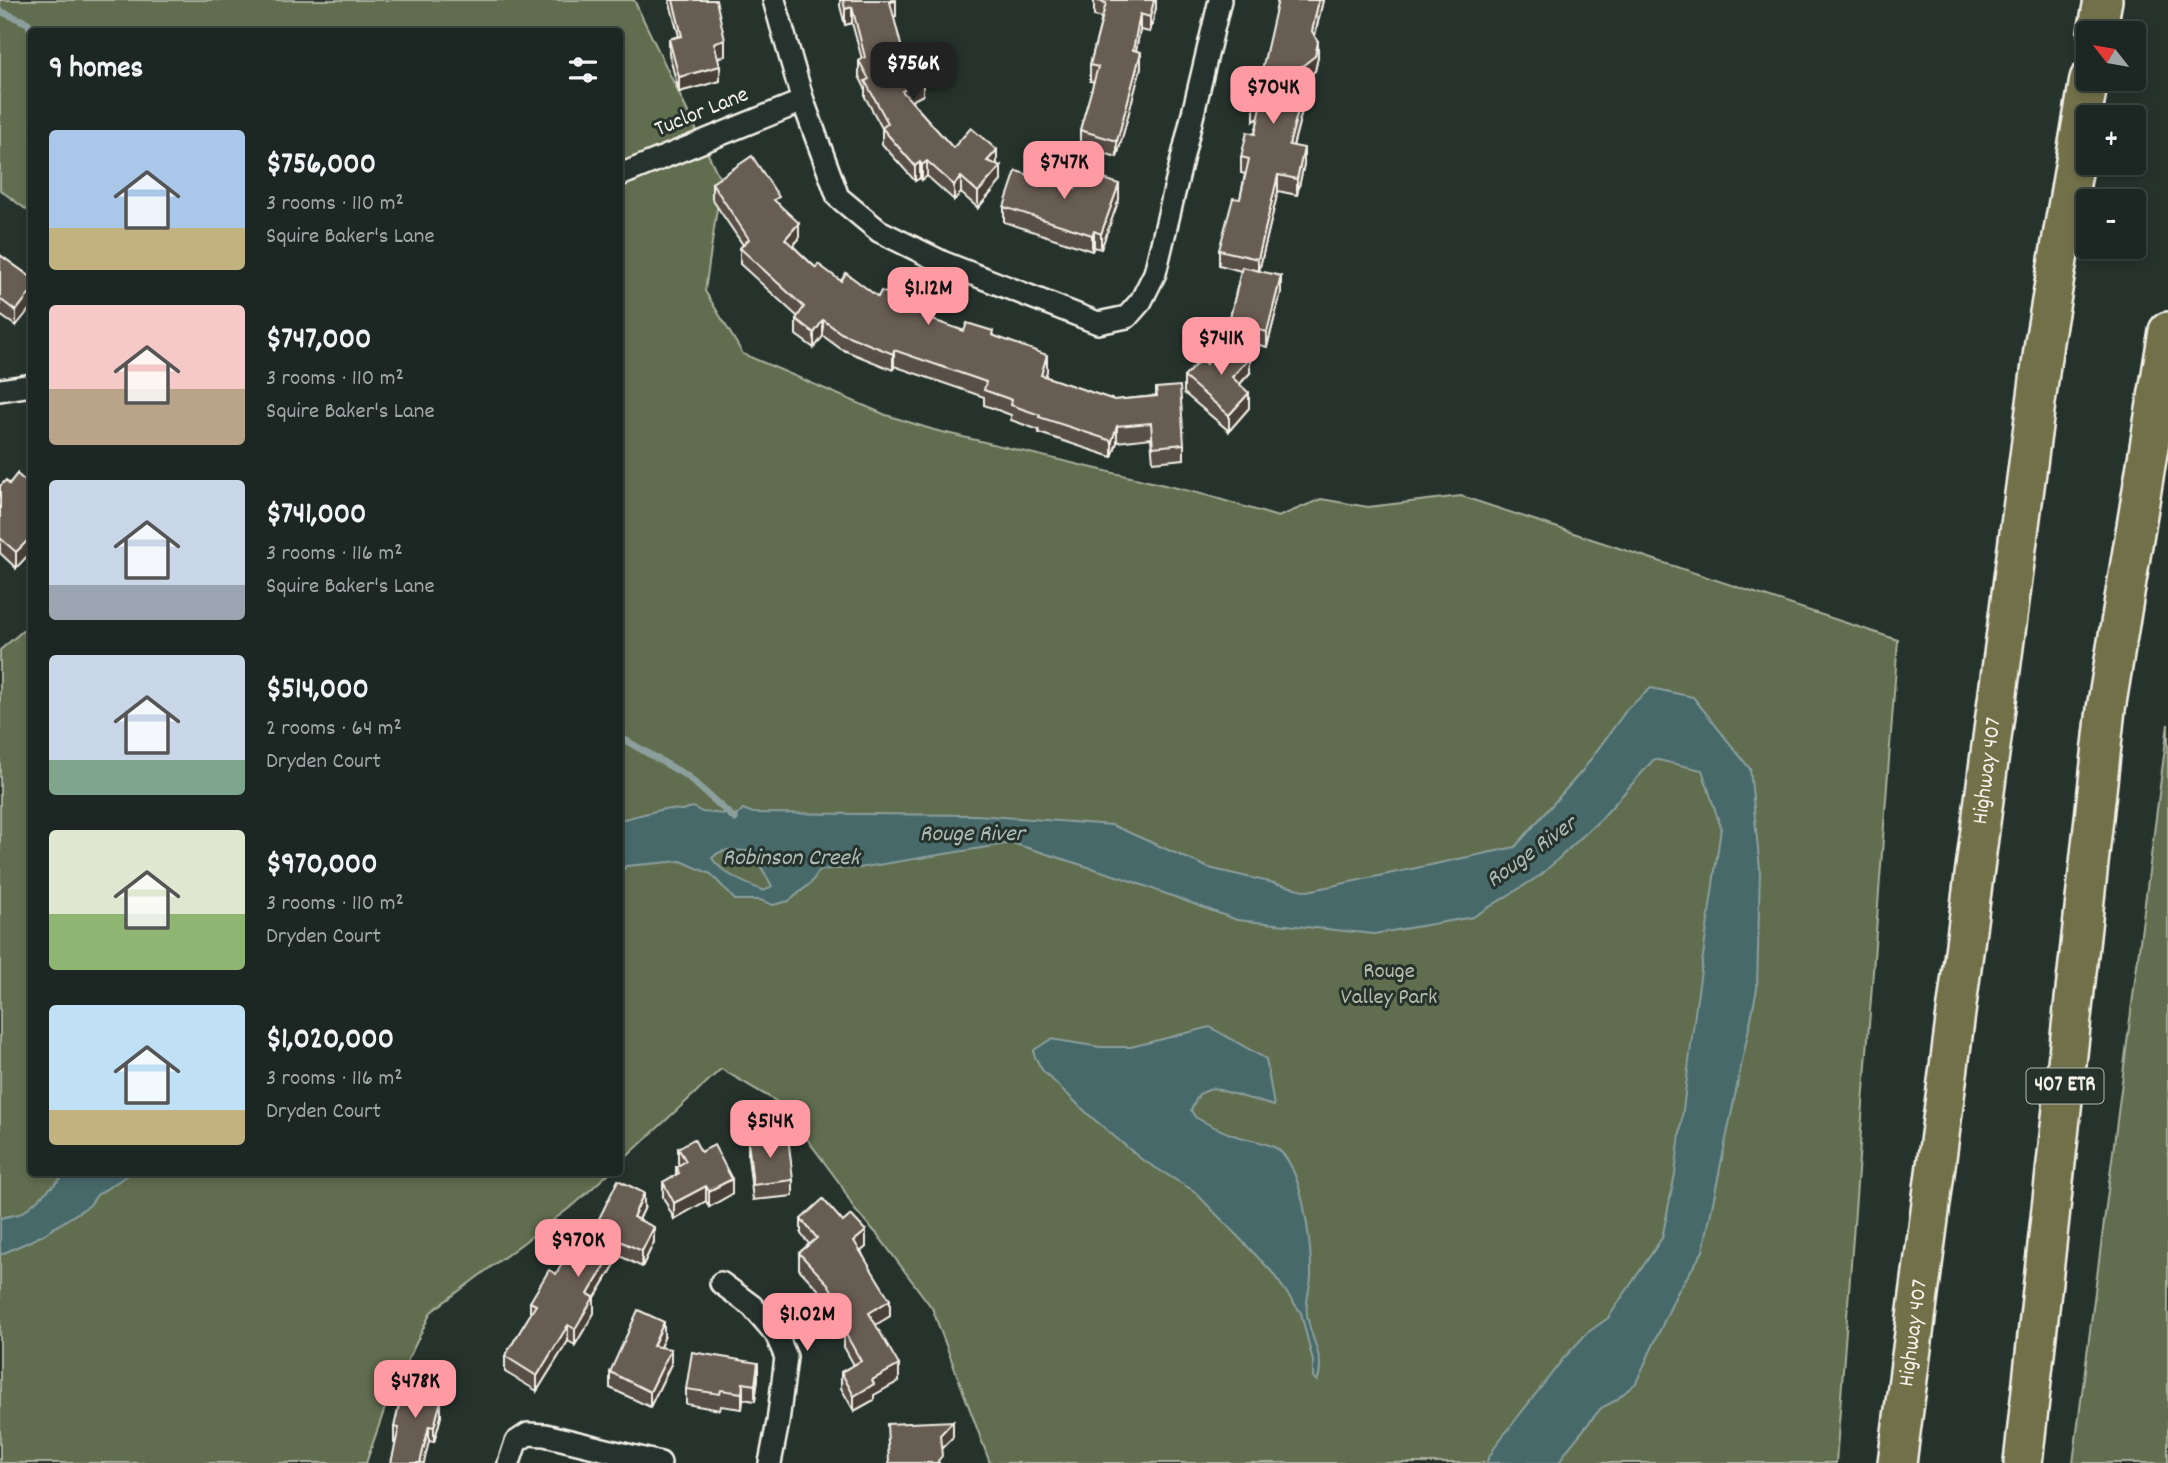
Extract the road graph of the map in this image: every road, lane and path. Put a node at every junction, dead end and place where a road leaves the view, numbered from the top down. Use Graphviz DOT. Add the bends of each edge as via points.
graph roads {
  1 [pos="774,0"];
  2 [pos="1220,0"];
  3 [pos="2103,0"];
  4 [pos="2099,21"];
  5 [pos="2087,91"];
  6 [pos="803,101"];
  7 [pos="623,174"];
  8 [pos="2168,331"];
  9 [pos="28,386"];
  10 [pos="0,390"];
  11 [pos="721,1283"];
  12 [pos="509,1463"];
  13 [pos="660,1463"];
  14 [pos="770,1463"];
  15 [pos="1897,1463"];
  16 [pos="2023,1463"];
  1 -- 6 [label="street"];
  2 -- 6 [label="street" via="1155,272 1127,317 1098,323 942,262 879,231 838,197"];
  3 -- 4 [label="highway"];
  5 -- 15 [label="highway, Highway 407" via="2042,356"];
  6 -- 7 [label="street, Tuclor Lane"];
  8 -- 16 [label="highway, 407 ETR" via="2106,709"];
  9 -- 10 [label="street"];
  11 -- 14 [label="street" via="752,1306 776,1334 786,1357"];
  12 -- 13 [label="street" via="516,1442 528,1434"];
}
